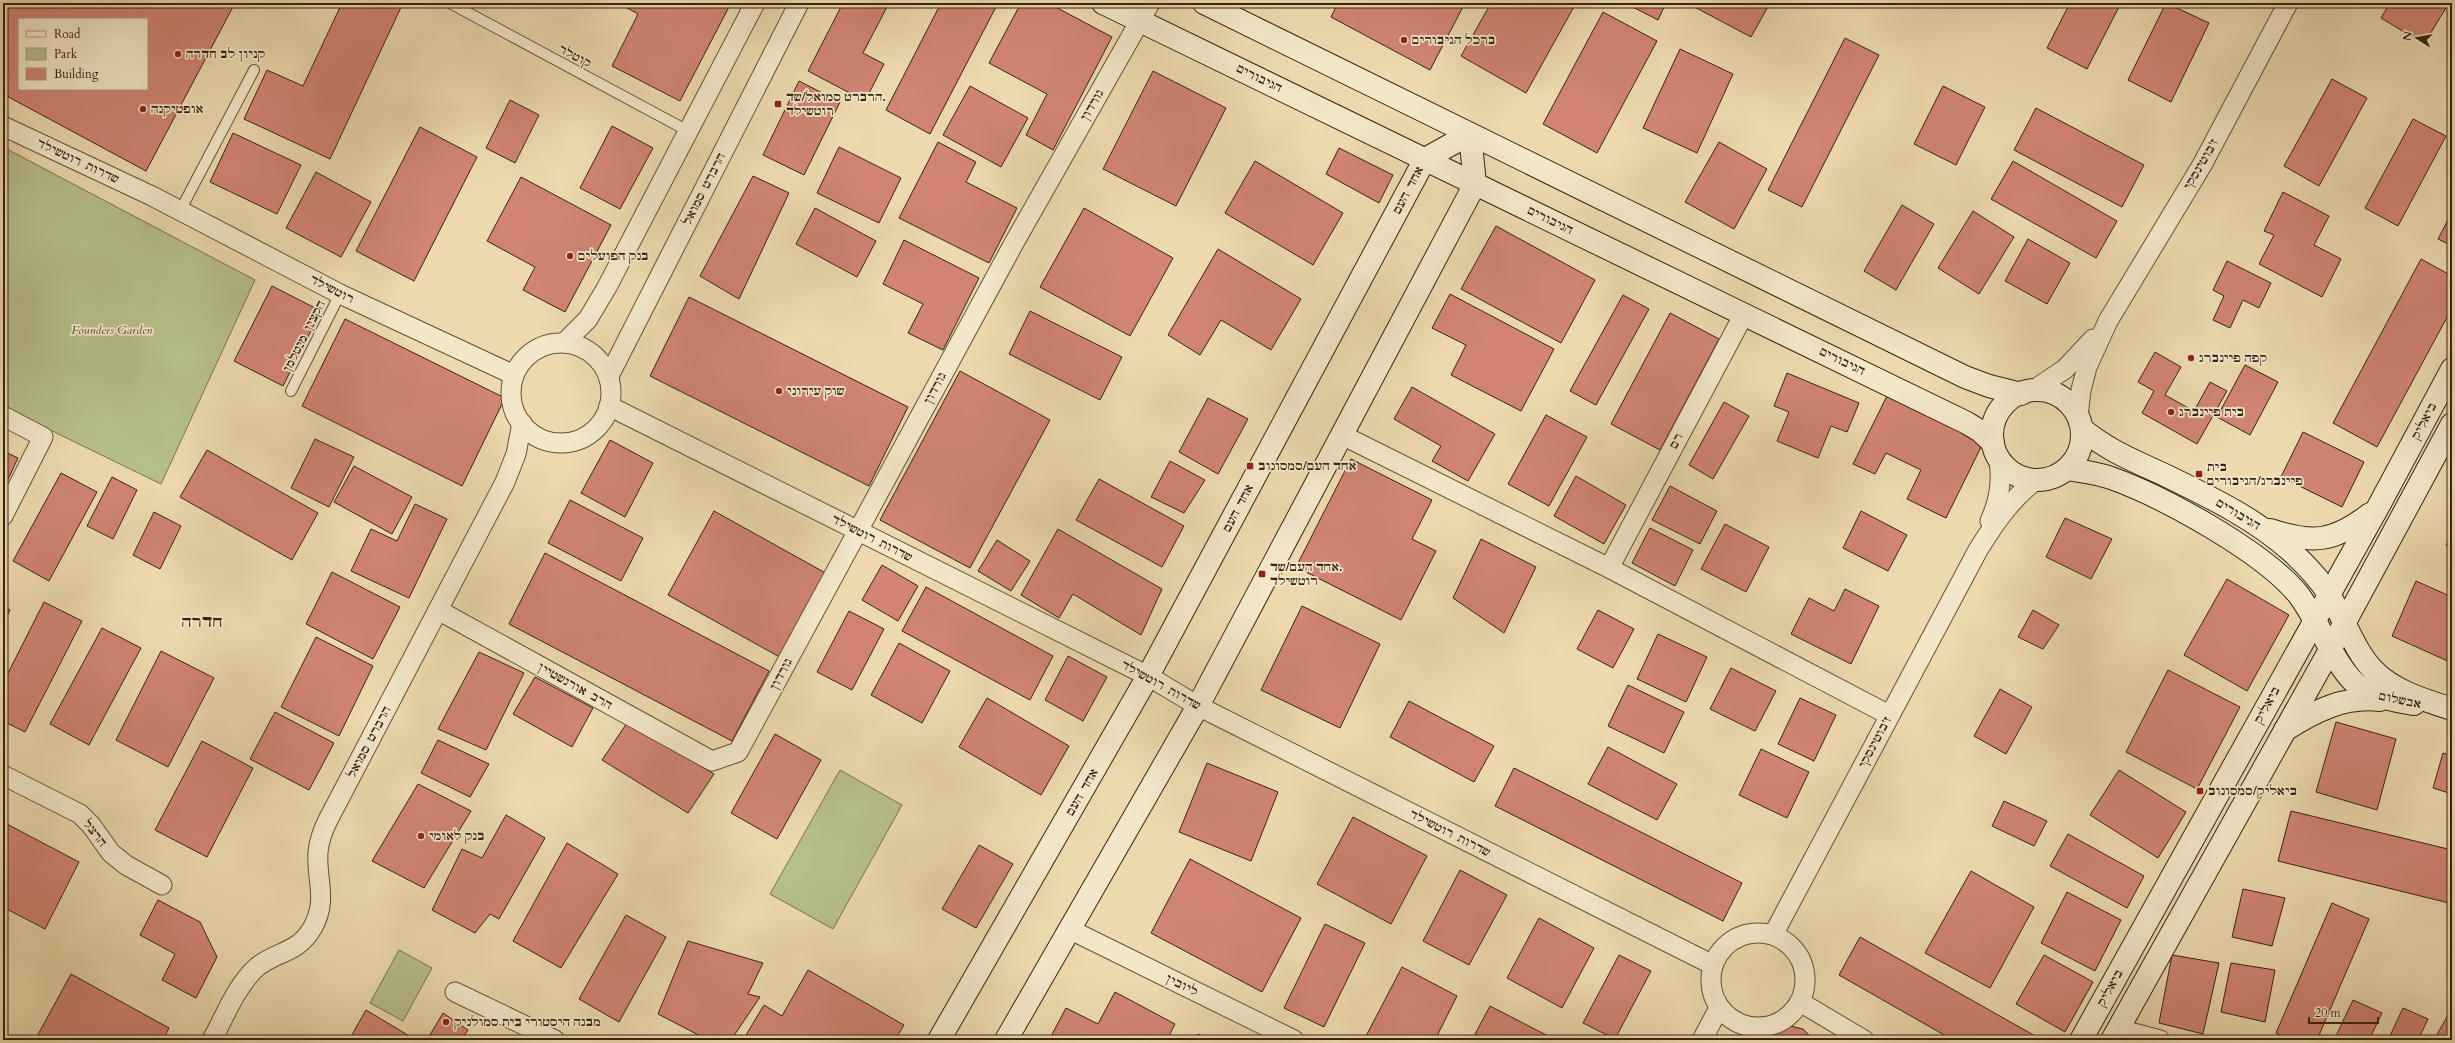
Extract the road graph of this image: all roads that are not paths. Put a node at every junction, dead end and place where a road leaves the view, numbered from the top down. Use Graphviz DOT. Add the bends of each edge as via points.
graph roads {
  1 [pos="450,3"];
  2 [pos="755,3"];
  3 [pos="799,3"];
  4 [pos="1103,3"];
  5 [pos="1204,3"];
  6 [pos="2288,3"];
  7 [pos="1145,12"];
  8 [pos="254,70"];
  9 [pos="3,126"];
  10 [pos="688,131"];
  11 [pos="1470,134"];
  12 [pos="1424,159"];
  13 [pos="1475,184"];
  14 [pos="152,196"];
  15 [pos="180,211"];
  16 [pos="340,294"];
  17 [pos="1744,314"];
  18 [pos="2108,321"];
  19 [pos="565,342"];
  20 [pos="2452,369"];
  21 [pos="514,375"];
  22 [pos="608,376"];
  23 [pos="292,390"];
  24 [pos="2026,392"];
  25 [pos="609,406"];
  26 [pos="3,416"];
  27 [pos="522,423"];
  28 [pos="2080,423"];
  29 [pos="2452,424"];
  30 [pos="1342,435"];
  31 [pos="1996,450"];
  32 [pos="2067,469"];
  33 [pos="2036,480"];
  34 [pos="2377,509"];
  35 [pos="3,516"];
  36 [pos="2262,528"];
  37 [pos="858,531"];
  38 [pos="1978,550"];
  39 [pos="1609,568"];
  40 [pos="2329,593"];
  41 [pos="438,610"];
  42 [pos="2315,618"];
  43 [pos="2344,622"];
  44 [pos="2331,648"];
  45 [pos="1148,676"];
  46 [pos="2398,702"];
  47 [pos="1198,706"];
  48 [pos="2452,709"];
  49 [pos="1889,715"];
  50 [pos="2283,731"];
  51 [pos="712,761"];
  52 [pos="3,775"];
  53 [pos="162,885"];
  54 [pos="1071,930"];
  55 [pos="1773,935"];
  56 [pos="1713,965"];
  57 [pos="455,992"];
  58 [pos="1800,1002"];
  59 [pos="1719,1008"];
  60 [pos="1762,1034"];
  61 [pos="2115,1035"];
  62 [pos="212,1040"];
  63 [pos="555,1040"];
  64 [pos="939,1040"];
  65 [pos="1006,1040"];
  66 [pos="1294,1040"];
  67 [pos="1702,1040"];
  68 [pos="1864,1040"];
  69 [pos="2081,1040"];
  70 [pos="2160,1040"];
  1 -- 10 [label="lane, קוטלר"];
  2 -- 10 [label="street"];
  3 -- 22 [label="street, הרברט סמואל"];
  4 -- 7 [label="street, הגיבורים"];
  5 -- 11 [label="street"];
  6 -- 18 [label="street, ז'בוטינסקי" via="2202,164"];
  7 -- 12 [label="street, הגיבורים"];
  7 -- 37 [label="street, גורדון" via="1014,243"];
  8 -- 15 [label="lane"];
  9 -- 14 [label="street, שדרות רוטשילד"];
  10 -- 19 [label="street" via="607,287 588,319"];
  11 -- 12 [label="street, אחד העם"];
  11 -- 13 [label="street"];
  11 -- 24 [label="street" via="1965,377 1989,386"];
  12 -- 13 [label="street, הגיבורים"];
  12 -- 45 [label="street, אחד העם"];
  13 -- 17 [label="street, הגיבורים"];
  13 -- 30 [label="street"];
  14 -- 15 [label="street, רוטשילד"];
  15 -- 16 [label="street, רוטשילד"];
  16 -- 21 [label="street, רוטשילד"];
  16 -- 23 [label="lane, הקצין מיטלמן"];
  17 -- 31 [label="street, הגיבורים" via="1967,423 1980,431"];
  17 -- 39 [label="street, רם"];
  18 -- 24 [label="street, ז'בוטינסקי" via="2065,369"];
  18 -- 28 [label="street, ז'בוטינסקי" via="2087,367 2081,390"];
  19 -- 21 [label="street" via="549,344 534,350"];
  19 -- 22 [label="street" via="592,353 602,363"];
  20 -- 34 [label="street, ביאליק"];
  21 -- 27 [label="street" via="511,392 514,409"];
  22 -- 25 [label="street" via="611,391"];
  24 -- 28 [label="street" via="2050,391 2064,398 2075,409"];
  24 -- 31 [label="street" via="2013,397 1996,417 1992,432"];
  25 -- 27 [label="street" via="603,420 592,432 568,442 547,441 533,434"];
  25 -- 37 [label="street, שדרות רוטשילד"];
  26 -- 35 [label="street" via="43,437"];
  27 -- 41 [label="street, הרברט סמואל" via="516,454 505,482"];
  28 -- 32 [label="street" via="2079,451"];
  28 -- 36 [label="street, הגיבורים" via="2116,454 2199,492"];
  29 -- 43 [label="street"];
  30 -- 39 [label="street"];
  30 -- 47 [label="street"];
  31 -- 33 [label="street" via="2008,470 2021,477"];
  31 -- 38 [label="street, ז'בוטינסקי" via="2001,470 1997,501"];
  32 -- 33 [label="street" via="2052,478"];
  32 -- 42 [label="street" via="2112,478 2222,534 2275,571"];
  33 -- 38 [label="street, ז'בוטינסקי" via="2017,494"];
  34 -- 36 [label="street" via="2349,530 2326,538 2306,539"];
  34 -- 40 [label="street, ביאליק"];
  36 -- 40 [label="street, הגיבורים" via="2315,574"];
  37 -- 45 [label="street, שדרות רוטשילד"];
  37 -- 51 [label="street, גורדון" via="738,752"];
  38 -- 49 [label="street, ז'בוטינסקי"];
  39 -- 49 [label="street"];
  40 -- 42 [label="street, ביאליק"];
  40 -- 43 [label="street, הגיבורים"];
  41 -- 51 [label="street, הרב אורנשטיין"];
  41 -- 62 [label="street, הרברט סמואל" via="322,835 318,852 322,901 313,927 301,943 287,953 258,966 249,976"];
  42 -- 44 [label="street, אבשלום"];
  42 -- 69 [label="street, ביאליק"];
  43 -- 44 [label="street"];
  43 -- 48 [label="street, אבשלום" via="2364,659 2388,683"];
  44 -- 46 [label="street, אבשלום" via="2358,687"];
  44 -- 50 [label="street"];
  45 -- 47 [label="street, שדרות רוטשילד"];
  45 -- 64 [label="street, אחד העם"];
  46 -- 48 [label="street, אבשלום"];
  46 -- 50 [label="street" via="2355,699 2337,703 2309,714"];
  47 -- 54 [label="street"];
  47 -- 56 [label="street, שדרות רוטשילד"];
  49 -- 55 [label="street, ז'בוטינסקי"];
  50 -- 61 [label="street"];
  52 -- 53 [label="street, הרצל" via="80,814 111,853 126,865"];
  54 -- 65 [label="street"];
  54 -- 66 [label="street, ליובין"];
  55 -- 56 [label="street" via="1757,932 1736,938 1723,948"];
  55 -- 58 [label="street" via="1793,948 1804,970"];
  56 -- 59 [label="street" via="1710,981"];
  57 -- 63 [label="street"];
  58 -- 60 [label="street" via="1781,1022"];
  58 -- 68 [label="street"];
  59 -- 60 [label="street" via="1731,1019"];
  59 -- 67 [label="street"];
  61 -- 70 [label="street"];
}
